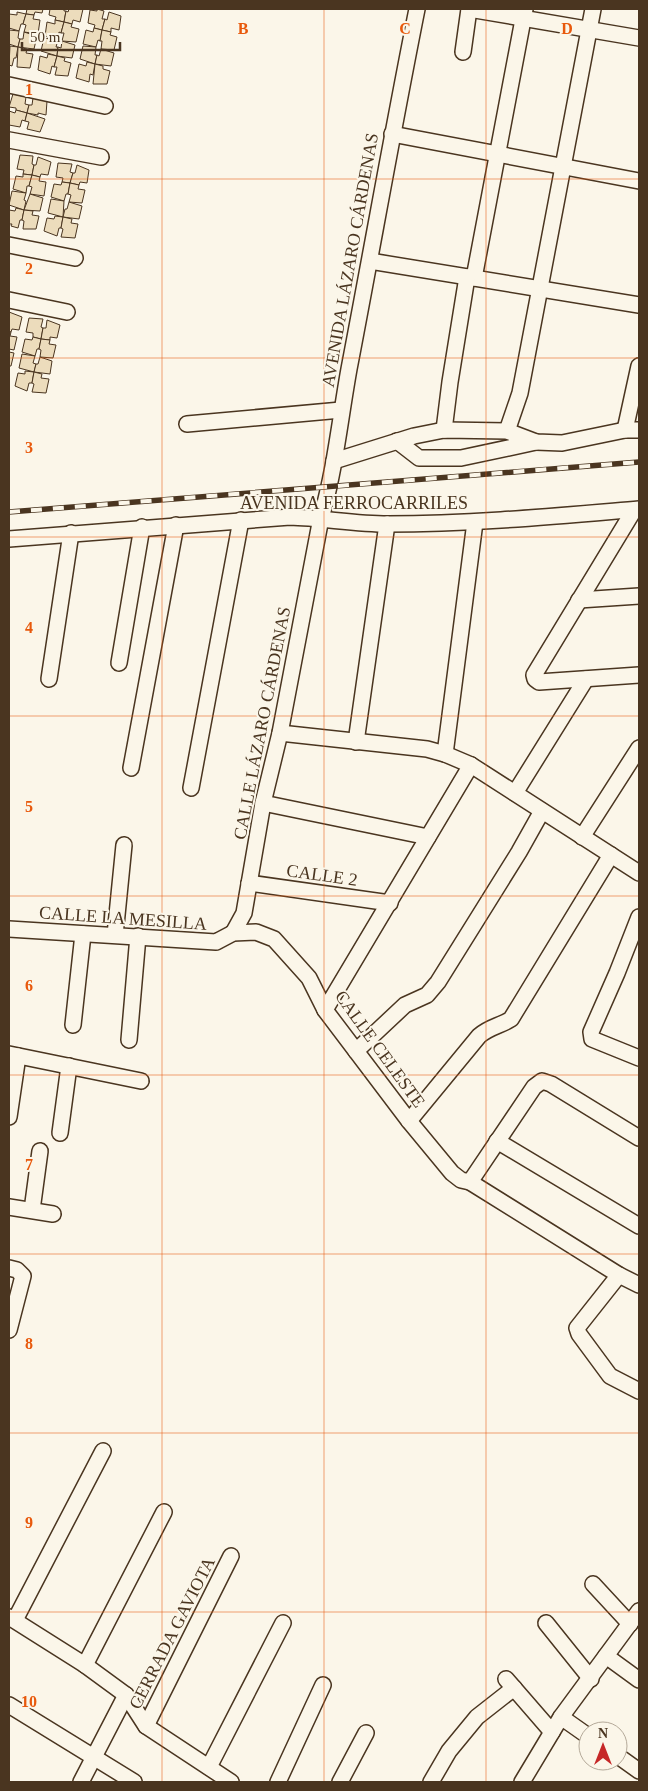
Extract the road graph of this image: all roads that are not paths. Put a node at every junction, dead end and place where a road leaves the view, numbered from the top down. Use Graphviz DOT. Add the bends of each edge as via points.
graph roads {
  1 [pos="417,9"];
  2 [pos="477,9"];
  3 [pos="593,9"];
  4 [pos="524,14"];
  5 [pos="589,30"];
  6 [pos="639,38"];
  7 [pos="463,52"];
  8 [pos="9,85"];
  9 [pos="105,106"];
  10 [pos="392,134"];
  11 [pos="9,140"];
  12 [pos="498,154"];
  13 [pos="101,157"];
  14 [pos="563,166"];
  15 [pos="639,181"];
  16 [pos="9,245"];
  17 [pos="75,258"];
  18 [pos="370,261"];
  19 [pos="471,278"];
  20 [pos="538,289"];
  21 [pos="9,300"];
  22 [pos="639,305"];
  23 [pos="67,312"];
  24 [pos="639,366"];
  25 [pos="341,410"];
  26 [pos="187,424"];
  27 [pos="444,430"];
  28 [pos="632,430"];
  29 [pos="507,431"];
  30 [pos="396,441"];
  31 [pos="536,442"];
  32 [pos="334,461"];
  33 [pos="637,509"];
  34 [pos="321,518"];
  35 [pos="241,520"];
  36 [pos="475,522"];
  37 [pos="387,524"];
  38 [pos="176,525"];
  39 [pos="142,528"];
  40 [pos="71,533"];
  41 [pos="9,539"];
  42 [pos="639,596"];
  43 [pos="580,600"];
  44 [pos="119,662"];
  45 [pos="639,675"];
  46 [pos="49,680"];
  47 [pos="586,680"];
  48 [pos="280,733"];
  49 [pos="356,742"];
  50 [pos="639,748"];
  51 [pos="445,754"];
  52 [pos="471,765"];
  53 [pos="131,768"];
  54 [pos="191,788"];
  55 [pos="515,793"];
  56 [pos="263,804"];
  57 [pos="542,811"];
  58 [pos="428,836"];
  59 [pos="582,837"];
  60 [pos="124,845"];
  61 [pos="611,855"];
  62 [pos="639,873"];
  63 [pos="249,883"];
  64 [pos="390,903"];
  65 [pos="639,917"];
  66 [pos="9,929"];
  67 [pos="233,933"];
  68 [pos="83,934"];
  69 [pos="115,935"];
  70 [pos="138,936"];
  71 [pos="325,1010"];
  72 [pos="73,1026"];
  73 [pos="129,1040"];
  74 [pos="356,1051"];
  75 [pos="13,1055"];
  76 [pos="639,1058"];
  77 [pos="69,1066"];
  78 [pos="141,1081"];
  79 [pos="9,1117"];
  80 [pos="409,1121"];
  81 [pos="60,1133"];
  82 [pos="639,1138"];
  83 [pos="497,1141"];
  84 [pos="40,1151"];
  85 [pos="470,1182"];
  86 [pos="9,1207"];
  87 [pos="32,1210"];
  88 [pos="53,1214"];
  89 [pos="639,1226"];
  90 [pos="15,1270"];
  91 [pos="619,1275"];
  92 [pos="639,1285"];
  93 [pos="9,1330"];
  94 [pos="639,1391"];
  95 [pos="104,1451"];
  96 [pos="164,1512"];
  97 [pos="231,1556"];
  98 [pos="593,1584"];
  99 [pos="639,1611"];
  100 [pos="12,1619"];
  101 [pos="283,1623"];
  102 [pos="546,1623"];
  103 [pos="630,1624"];
  104 [pos="606,1656"];
  105 [pos="85,1665"];
  106 [pos="591,1679"];
  107 [pos="639,1680"];
  108 [pos="323,1685"];
  109 [pos="126,1695"];
  110 [pos="9,1705"];
  111 [pos="561,1717"];
  112 [pos="146,1726"];
  113 [pos="578,1729"];
  114 [pos="552,1732"];
  115 [pos="366,1733"];
  116 [pos="94,1756"];
  117 [pos="628,1763"];
  118 [pos="209,1767"];
  119 [pos="639,1771"];
  120 [pos="81,1782"];
  121 [pos="134,1782"];
  122 [pos="231,1782"];
  123 [pos="278,1782"];
  124 [pos="340,1782"];
  125 [pos="431,1782"];
  126 [pos="522,1782"];
  1 -- 10 [label="street, AVENIDA LÁZARO CÁRDENAS"];
  2 -- 4 [label="street"];
  2 -- 7 [label="street"];
  3 -- 5 [label="street"];
  4 -- 5 [label="street"];
  4 -- 12 [label="street"];
  5 -- 6 [label="street"];
  5 -- 14 [label="street"];
  8 -- 9 [label="street"];
  10 -- 12 [label="street"];
  10 -- 18 [label="street, AVENIDA LÁZARO CÁRDENAS"];
  11 -- 13 [label="street"];
  12 -- 14 [label="street"];
  12 -- 19 [label="street"];
  14 -- 15 [label="street"];
  14 -- 20 [label="street"];
  16 -- 17 [label="street"];
  18 -- 19 [label="street"];
  18 -- 25 [label="street, AVENIDA LÁZARO CÁRDENAS"];
  19 -- 20 [label="street"];
  19 -- 27 [label="street"];
  20 -- 22 [label="street"];
  20 -- 29 [label="street" via="520,393"];
  21 -- 23 [label="street"];
  24 -- 28 [label="street"];
  25 -- 26 [label="street"];
  25 -- 32 [label="street, AVENIDA LÁZARO CÁRDENAS"];
  27 -- 29 [label="street"];
  27 -- 30 [label="street"];
  28 -- 31 [label="street" via="562,443"];
  29 -- 31 [label="street"];
  30 -- 31 [label="street" via="419,458 461,458"];
  30 -- 32 [label="street"];
  32 -- 34 [label="street, AVENIDA LÁZARO CÁRDENAS"];
  33 -- 36 [label="street, AVENIDA FERROCARRILES"];
  33 -- 43 [label="street"];
  34 -- 35 [label="street, AVENIDA FERROCARRILES"];
  34 -- 37 [label="street, AVENIDA FERROCARRILES"];
  34 -- 48 [label="street, CALLE LÁZARO CÁRDENAS"];
  35 -- 38 [label="street, AVENIDA FERROCARRILES"];
  35 -- 54 [label="street"];
  36 -- 37 [label="street, AVENIDA FERROCARRILES"];
  36 -- 51 [label="street"];
  37 -- 49 [label="street"];
  38 -- 39 [label="street, AVENIDA FERROCARRILES"];
  38 -- 53 [label="street"];
  39 -- 40 [label="street, AVENIDA FERROCARRILES"];
  39 -- 44 [label="street"];
  40 -- 41 [label="street, AVENIDA FERROCARRILES"];
  40 -- 46 [label="street"];
  42 -- 43 [label="street"];
  43 -- 47 [label="street" via="534,675 539,682"];
  45 -- 47 [label="street"];
  47 -- 55 [label="street"];
  48 -- 49 [label="street"];
  48 -- 56 [label="street, CALLE LÁZARO CÁRDENAS"];
  49 -- 51 [label="street" via="427,749"];
  50 -- 59 [label="street"];
  51 -- 52 [label="street"];
  52 -- 55 [label="street"];
  52 -- 58 [label="street"];
  55 -- 57 [label="street"];
  56 -- 58 [label="street"];
  56 -- 63 [label="street, CALLE LÁZARO CÁRDENAS"];
  57 -- 59 [label="street"];
  57 -- 74 [label="street" via="438,982 427,995 405,1005"];
  58 -- 64 [label="street"];
  59 -- 61 [label="street"];
  60 -- 69 [label="street"];
  61 -- 62 [label="street"];
  61 -- 80 [label="street" via="511,1019 488,1028 479,1036"];
  63 -- 64 [label="street, CALLE 2"];
  63 -- 67 [label="street, CALLE LÁZARO CÁRDENAS" via="244,912"];
  64 -- 71 [label="street"];
  65 -- 76 [label="street" via="591,1032 592,1039"];
  66 -- 68 [label="street, CALLE LA MESILLA"];
  67 -- 70 [label="street, CALLE LA MESILLA" via="216,942"];
  67 -- 71 [label="street, CALLE CELESTE" via="256,932 274,939 309,978"];
  68 -- 69 [label="street, CALLE LA MESILLA"];
  68 -- 72 [label="street"];
  69 -- 70 [label="street, CALLE LA MESILLA"];
  70 -- 73 [label="street"];
  71 -- 74 [label="street, CALLE CELESTE"];
  74 -- 80 [label="street, CALLE CELESTE"];
  75 -- 77 [label="street"];
  75 -- 79 [label="street"];
  77 -- 78 [label="street"];
  77 -- 81 [label="street"];
  80 -- 85 [label="street, CALLE CELESTE" via="452,1173"];
  82 -- 83 [label="street" via="542,1081 534,1087"];
  83 -- 85 [label="street"];
  83 -- 89 [label="street"];
  84 -- 87 [label="street"];
  85 -- 91 [label="street, CALLE CELESTE"];
  86 -- 87 [label="street"];
  87 -- 88 [label="street"];
  90 -- 93 [label="street" via="22,1276"];
  91 -- 92 [label="street, CALLE CELESTE"];
  91 -- 94 [label="street" via="577,1328 610,1376"];
  95 -- 100 [label="street"];
  96 -- 105 [label="street"];
  97 -- 112 [label="street, CERRADA GAVIOTA"];
  98 -- 103 [label="street"];
  99 -- 103 [label="street"];
  100 -- 105 [label="street"];
  101 -- 118 [label="street"];
  102 -- 106 [label="street"];
  103 -- 104 [label="street"];
  104 -- 106 [label="street"];
  104 -- 107 [label="street"];
  105 -- 109 [label="street"];
  106 -- 111 [label="street"];
  108 -- 123 [label="street"];
  109 -- 112 [label="street"];
  109 -- 116 [label="street"];
  110 -- 116 [label="street"];
  111 -- 113 [label="street"];
  111 -- 114 [label="street"];
  112 -- 118 [label="street"];
  114 -- 125 [label="street" via="510,1683 449,1751"];
  114 -- 126 [label="street"];
  115 -- 124 [label="street"];
  116 -- 120 [label="street"];
  116 -- 121 [label="street"];
  117 -- 119 [label="street"];
  118 -- 122 [label="street"];
}
